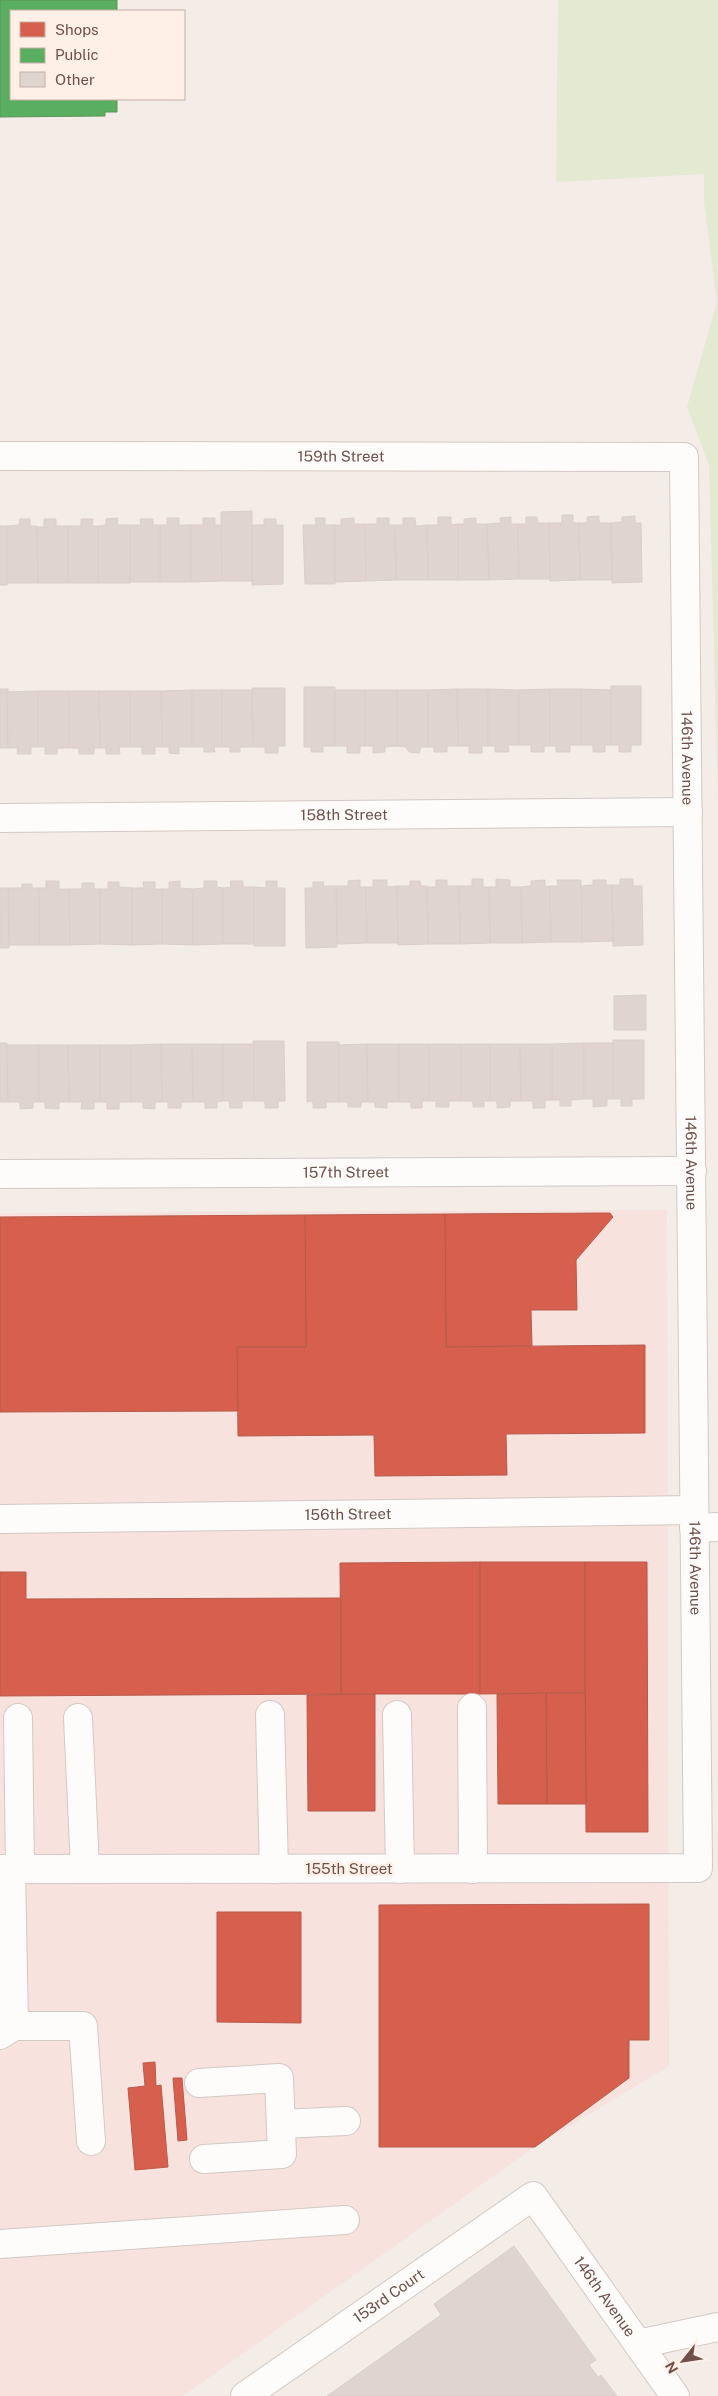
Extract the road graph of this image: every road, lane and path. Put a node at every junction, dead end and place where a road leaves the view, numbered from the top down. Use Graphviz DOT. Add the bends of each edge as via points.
graph roads {
  1 [pos="0,456"];
  2 [pos="684,458"];
  3 [pos="688,812"];
  4 [pos="0,818"];
  5 [pos="692,1171"];
  6 [pos="0,1174"];
  7 [pos="0,1519"];
  8 [pos="702,1521"];
  9 [pos="472,1708"];
  10 [pos="270,1715"];
  11 [pos="397,1716"];
  12 [pos="18,1718"];
  13 [pos="78,1718"];
  14 [pos="85,1868"];
  15 [pos="698,1868"];
  16 [pos="10,1869"];
  17 [pos="274,1869"];
  18 [pos="400,1869"];
  19 [pos="473,1869"];
  20 [pos="7,2031"];
  21 [pos="199,2083"];
  22 [pos="346,2121"];
  23 [pos="281,2124"];
  24 [pos="91,2141"];
  25 [pos="204,2159"];
  26 [pos="533,2196"];
  27 [pos="345,2220"];
  28 [pos="0,2244"];
  29 [pos="718,2327"];
  30 [pos="638,2344"];
  31 [pos="245,2396"];
  32 [pos="675,2396"];
  1 -- 2 [label="street, 159th Street"];
  2 -- 3 [label="street, 146th Avenue"];
  3 -- 4 [label="street, 158th Street"];
  3 -- 5 [label="street, 146th Avenue"];
  5 -- 6 [label="street, 157th Street"];
  5 -- 8 [label="street, 146th Avenue"];
  7 -- 8 [label="street, 156th Street"];
  8 -- 15 [label="street, 146th Avenue"];
  9 -- 19 [label="street"];
  10 -- 17 [label="street"];
  11 -- 18 [label="street"];
  12 -- 16 [label="street"];
  13 -- 14 [label="street"];
  14 -- 16 [label="street, 155th Street"];
  14 -- 17 [label="street, 155th Street"];
  15 -- 19 [label="street, 155th Street"];
  16 -- 20 [label="street"];
  17 -- 18 [label="street, 155th Street"];
  18 -- 19 [label="street, 155th Street"];
  20 -- 24 [label="street" via="83,2026"];
  21 -- 23 [label="street" via="279,2078"];
  22 -- 23 [label="street"];
  23 -- 25 [label="street" via="282,2154"];
  26 -- 30 [label="street, 146th Avenue"];
  26 -- 31 [label="street, 153rd Court"];
  27 -- 28 [label="street"];
  29 -- 30 [label="street"];
  30 -- 32 [label="street, 146th Avenue"];
}
